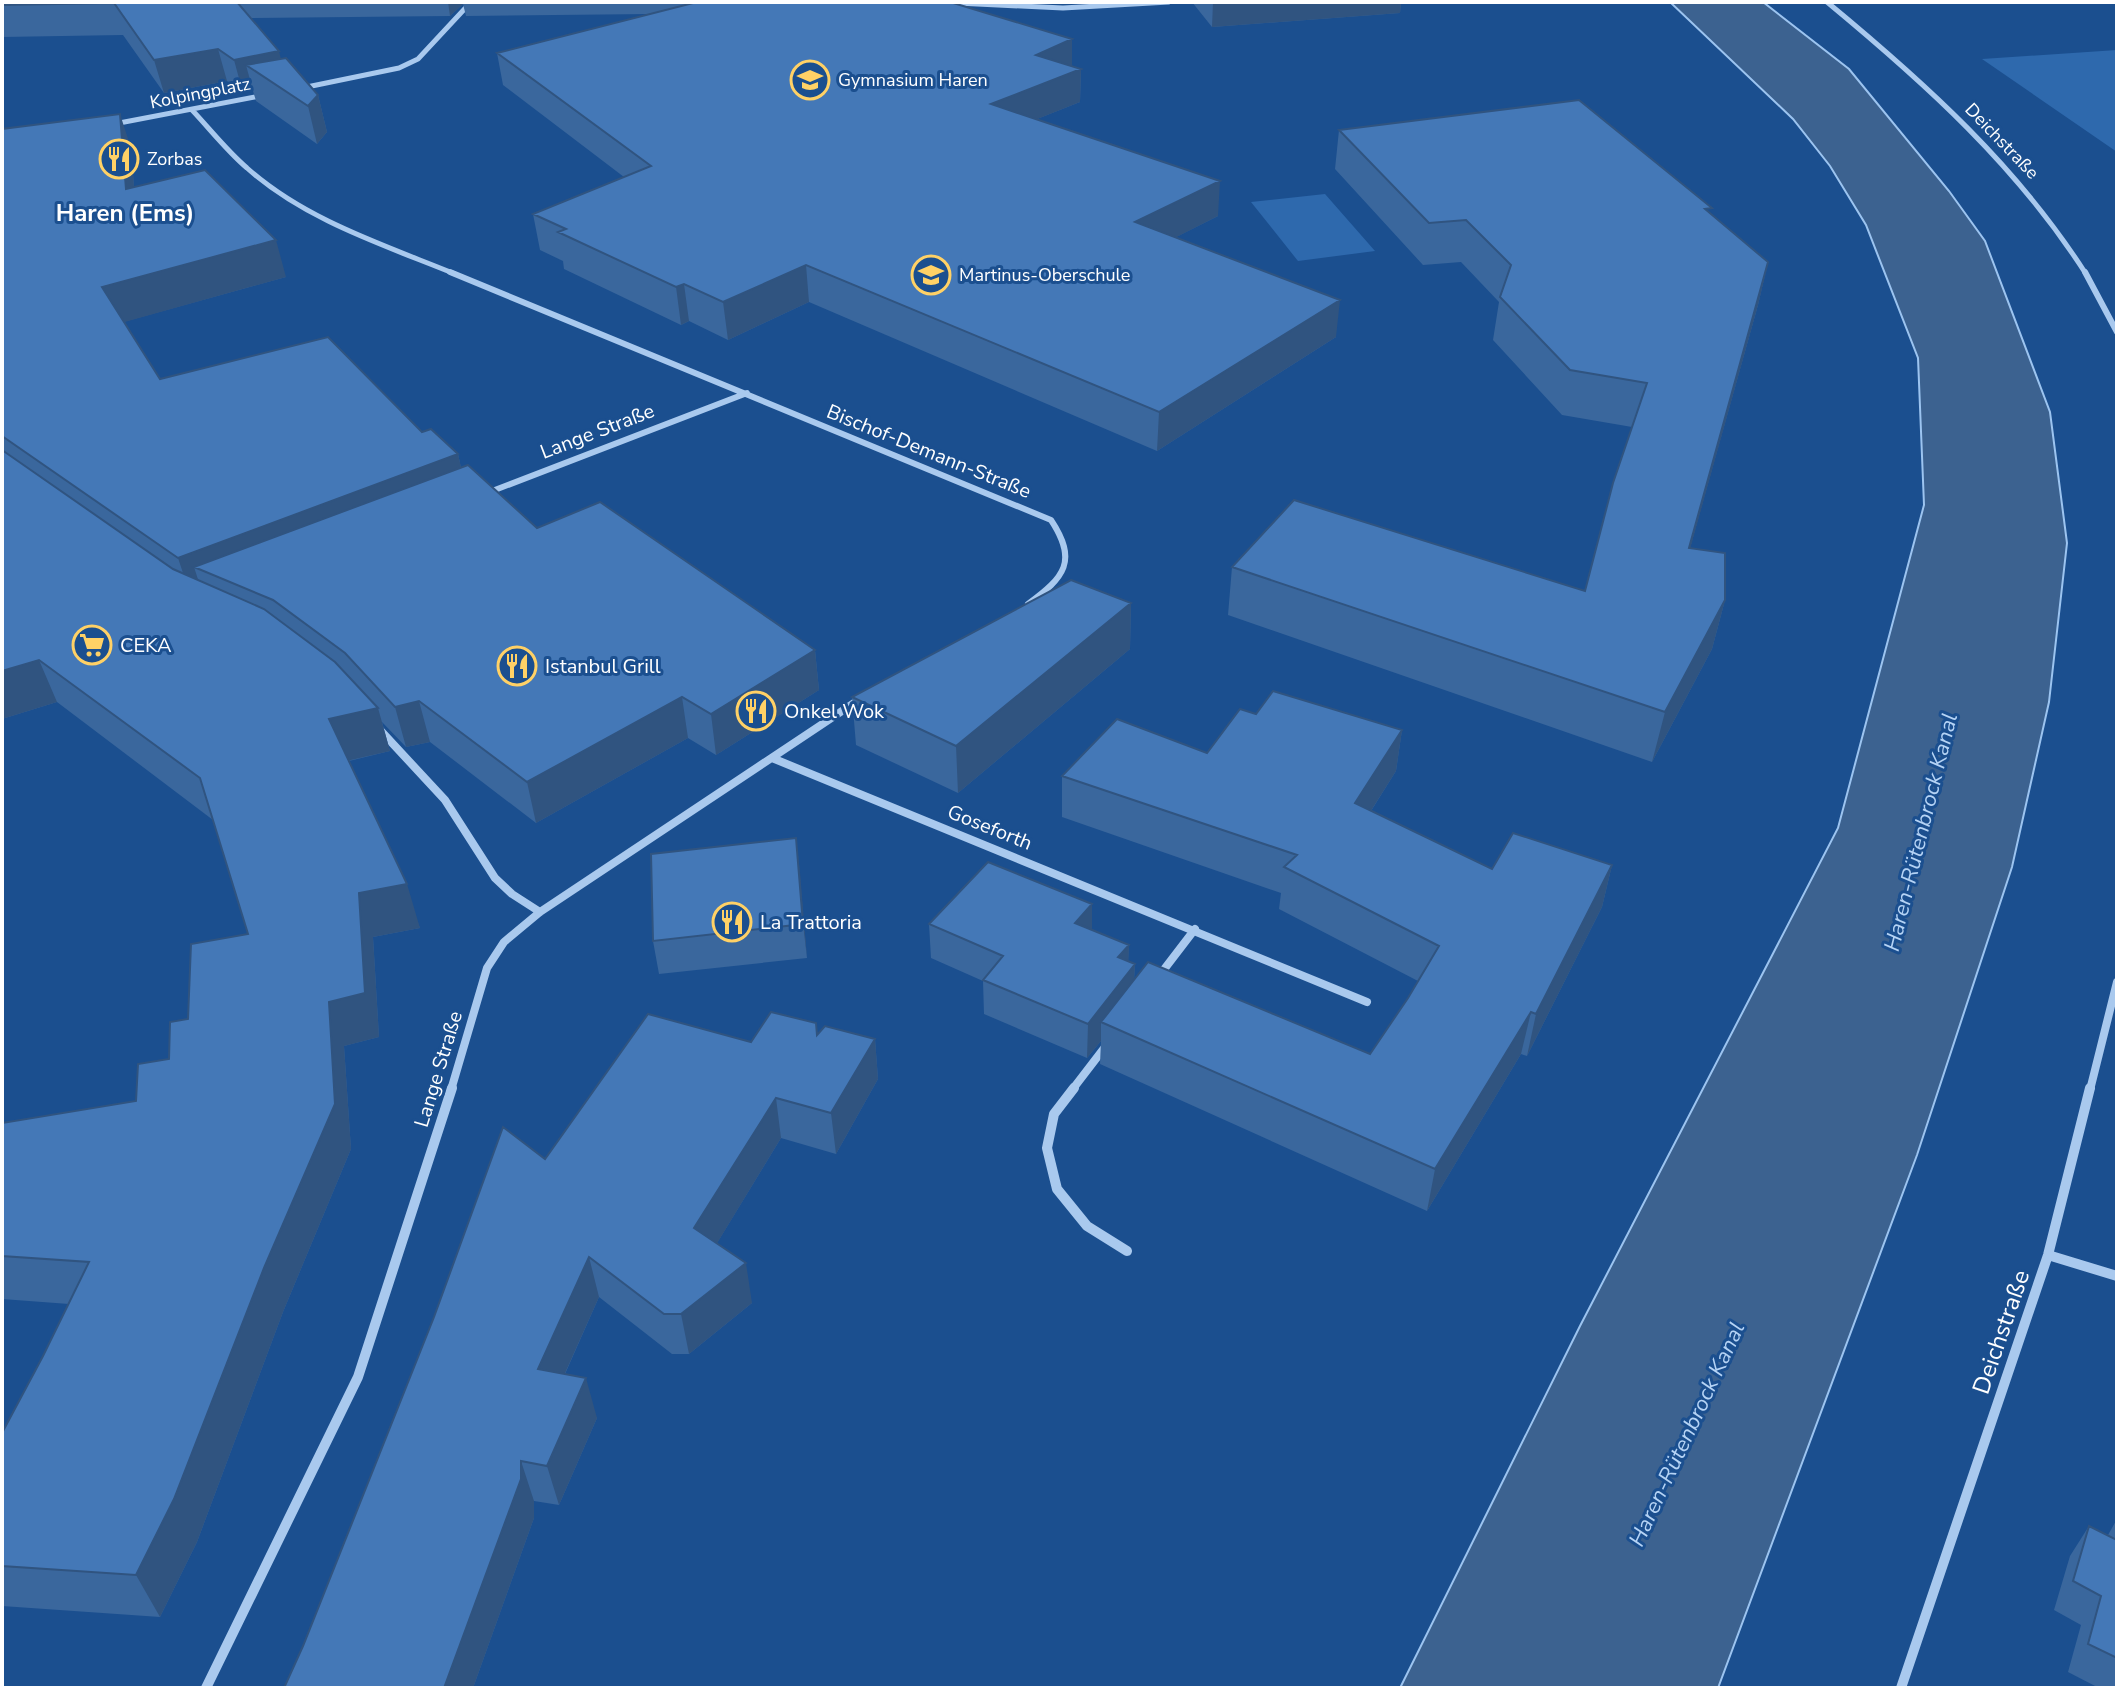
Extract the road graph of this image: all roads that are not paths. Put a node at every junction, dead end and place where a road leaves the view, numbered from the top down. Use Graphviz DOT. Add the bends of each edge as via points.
graph roads {
  1 [pos="471,2"];
  2 [pos="936,2"];
  3 [pos="1169,2"];
  4 [pos="1827,2"];
  5 [pos="296,89"];
  6 [pos="266,95"];
  7 [pos="192,110"];
  8 [pos="104,126"];
  9 [pos="2117,332"];
  10 [pos="747,393"];
  11 [pos="483,494"];
  12 [pos="1015,612"];
  13 [pos="870,692"];
  14 [pos="372,722"];
  15 [pos="772,758"];
  16 [pos="540,912"];
  17 [pos="1195,929"];
  18 [pos="2117,982"];
  19 [pos="1148,991"];
  20 [pos="1367,1002"];
  21 [pos="1111,1040"];
  22 [pos="1127,1251"];
  23 [pos="2048,1255"];
  24 [pos="2117,1276"];
  25 [pos="206,1688"];
  26 [pos="1901,1688"];
  1 -- 5 [label="street" via="418,59 399,68"];
  2 -- 3 [label="street" via="1063,8"];
  4 -- 9 [label="street, Deichstraße" via="1938,99 2036,198 2101,296"];
  6 -- 7 [label="street, Kolpingplatz"];
  7 -- 8 [label="street, Kolpingplatz"];
  7 -- 10 [label="street, Bischof-Demann-Straße" via="248,169 339,226"];
  10 -- 11 [label="street, Lange Straße"];
  10 -- 12 [label="street, Bischof-Demann-Straße" via="1051,520 1066,543 1064,565 1052,588"];
  13 -- 15 [label="street"];
  14 -- 16 [label="street" via="445,800 495,878"];
  15 -- 16 [label="street"];
  15 -- 17 [label="street, Goseforth"];
  16 -- 25 [label="street, Lange Straße" via="504,942 487,968 358,1377"];
  17 -- 19 [label="street"];
  17 -- 20 [label="street, Goseforth"];
  18 -- 23 [label="street, Deichstraße"];
  21 -- 22 [label="street" via="1054,1114 1047,1148 1057,1189 1087,1226"];
  23 -- 24 [label="street"];
  23 -- 26 [label="street, Deichstraße"];
}
